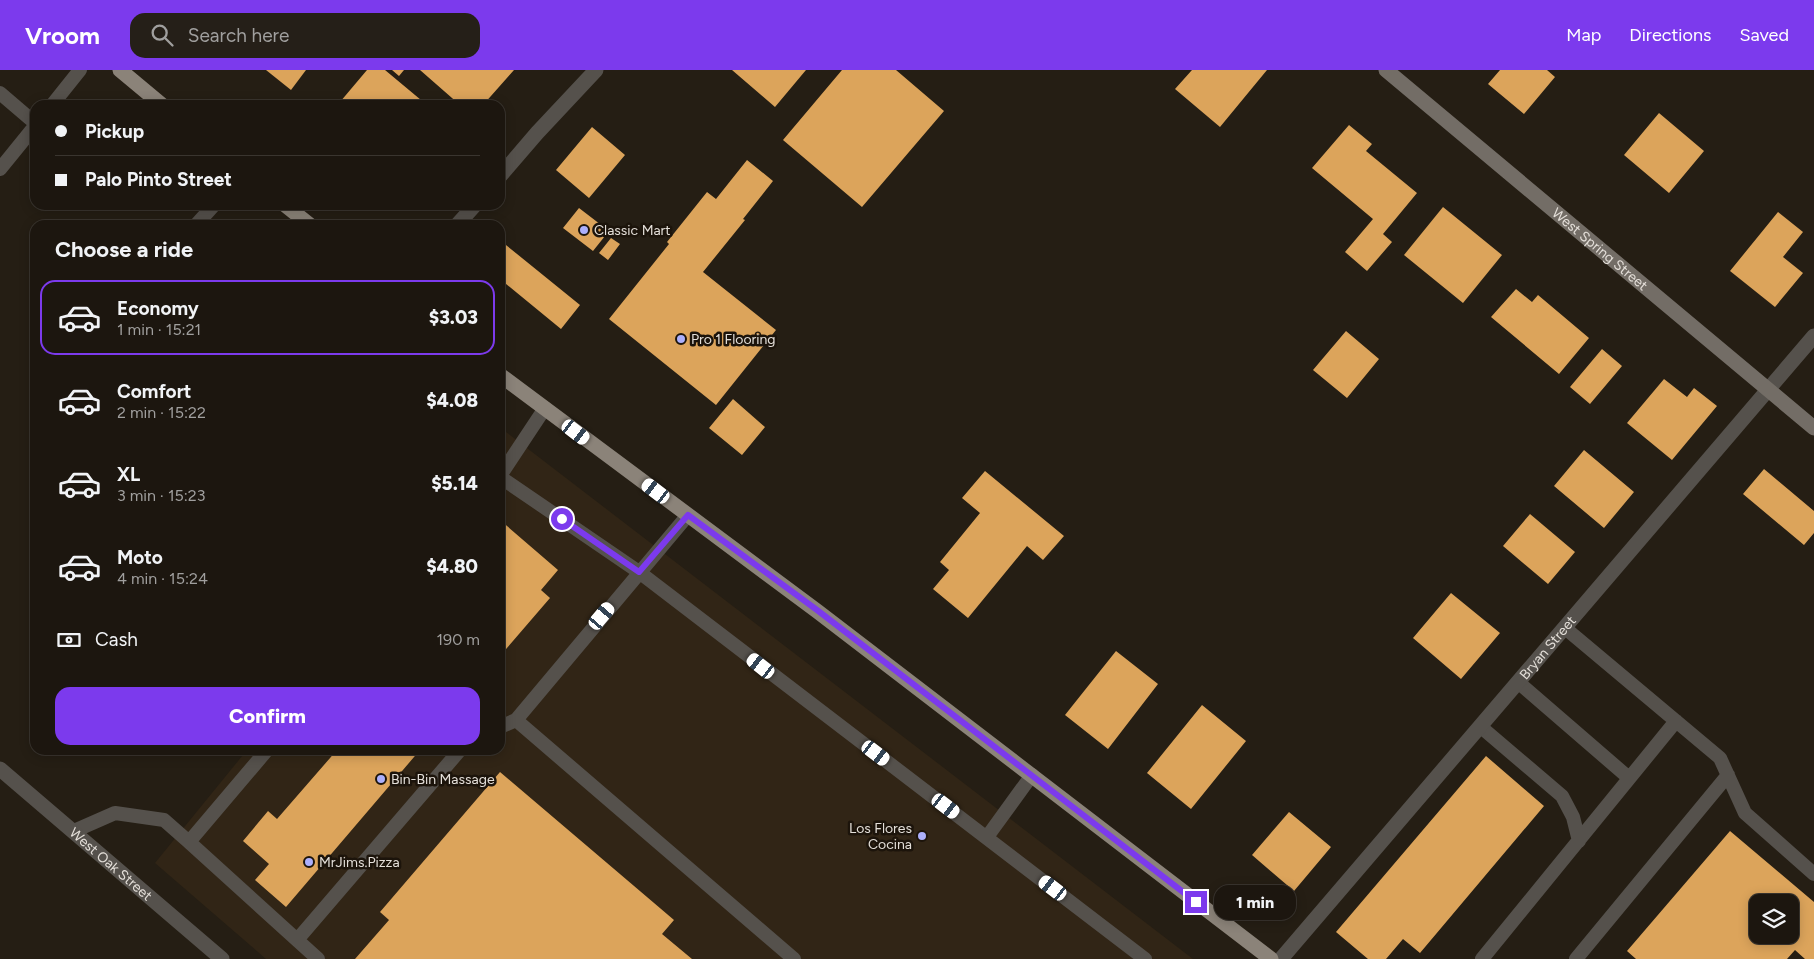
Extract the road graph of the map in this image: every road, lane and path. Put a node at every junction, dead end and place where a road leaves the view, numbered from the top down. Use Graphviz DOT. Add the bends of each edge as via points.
graph roads {
  1 [pos="80,70"];
  2 [pos="120,70"];
  3 [pos="596,70"];
  4 [pos="1386,70"];
  5 [pos="0,93"];
  6 [pos="56,100"];
  7 [pos="156,100"];
  8 [pos="30,120"];
  9 [pos="30,130"];
  10 [pos="0,168"];
  11 [pos="505,170"];
  12 [pos="210,210"];
  13 [pos="291,210"];
  14 [pos="470,210"];
  15 [pos="200,220"];
  16 [pos="304,220"];
  17 [pos="461,220"];
  18 [pos="1814,336"];
  19 [pos="505,379"];
  20 [pos="1769,390"];
  21 [pos="544,408"];
  22 [pos="1814,428"];
  23 [pos="505,468"];
  24 [pos="505,479"];
  25 [pos="688,515"];
  26 [pos="639,572"];
  27 [pos="1565,628"];
  28 [pos="1518,682"];
  29 [pos="516,720"];
  30 [pos="1676,721"];
  31 [pos="505,725"];
  32 [pos="1481,727"];
  33 [pos="263,755"];
  34 [pos="456,755"];
  35 [pos="0,769"];
  36 [pos="1728,775"];
  37 [pos="1032,776"];
  38 [pos="1629,778"];
  39 [pos="74,831"];
  40 [pos="987,837"];
  41 [pos="1578,841"];
  42 [pos="189,842"];
  43 [pos="1814,874"];
  44 [pos="297,940"];
  45 [pos="222,959"];
  46 [pos="318,959"];
  47 [pos="794,959"];
  48 [pos="1145,959"];
  49 [pos="1271,959"];
  50 [pos="1281,959"];
  51 [pos="1482,959"];
  52 [pos="1576,959"];
  1 -- 6 [label="lane"];
  2 -- 7 [label="main road"];
  3 -- 11 [label="street"];
  4 -- 20 [label="street, West Spring Street"];
  5 -- 8 [label="lane"];
  9 -- 10 [label="lane"];
  12 -- 15 [label="lane"];
  13 -- 16 [label="main road"];
  14 -- 17 [label="street"];
  18 -- 20 [label="street, Bryan Street"];
  19 -- 21 [label="main road"];
  20 -- 22 [label="street, West Spring Street"];
  20 -- 27 [label="street, Bryan Street"];
  21 -- 23 [label="lane"];
  21 -- 25 [label="main road"];
  24 -- 26 [label="lane"];
  25 -- 26 [label="lane"];
  25 -- 37 [label="main road"];
  26 -- 29 [label="lane"];
  26 -- 40 [label="lane"];
  27 -- 28 [label="street, Bryan Street"];
  27 -- 30 [label="lane"];
  28 -- 32 [label="street, Bryan Street"];
  28 -- 38 [label="lane"];
  29 -- 31 [label="lane"];
  29 -- 47 [label="lane"];
  30 -- 36 [label="lane" via="1720,758"];
  30 -- 38 [label="lane"];
  32 -- 41 [label="lane" via="1562,796 1573,817"];
  32 -- 50 [label="street, Bryan Street"];
  33 -- 42 [label="lane"];
  34 -- 44 [label="lane"];
  35 -- 39 [label="street, West Oak Street"];
  36 -- 43 [label="lane" via="1746,813"];
  36 -- 52 [label="lane"];
  37 -- 40 [label="lane"];
  37 -- 49 [label="main road"];
  38 -- 41 [label="lane"];
  39 -- 42 [label="lane" via="115,813 164,820"];
  39 -- 45 [label="street, West Oak Street"];
  40 -- 48 [label="lane"];
  41 -- 51 [label="lane"];
  42 -- 44 [label="lane"];
  44 -- 46 [label="lane"];
}
